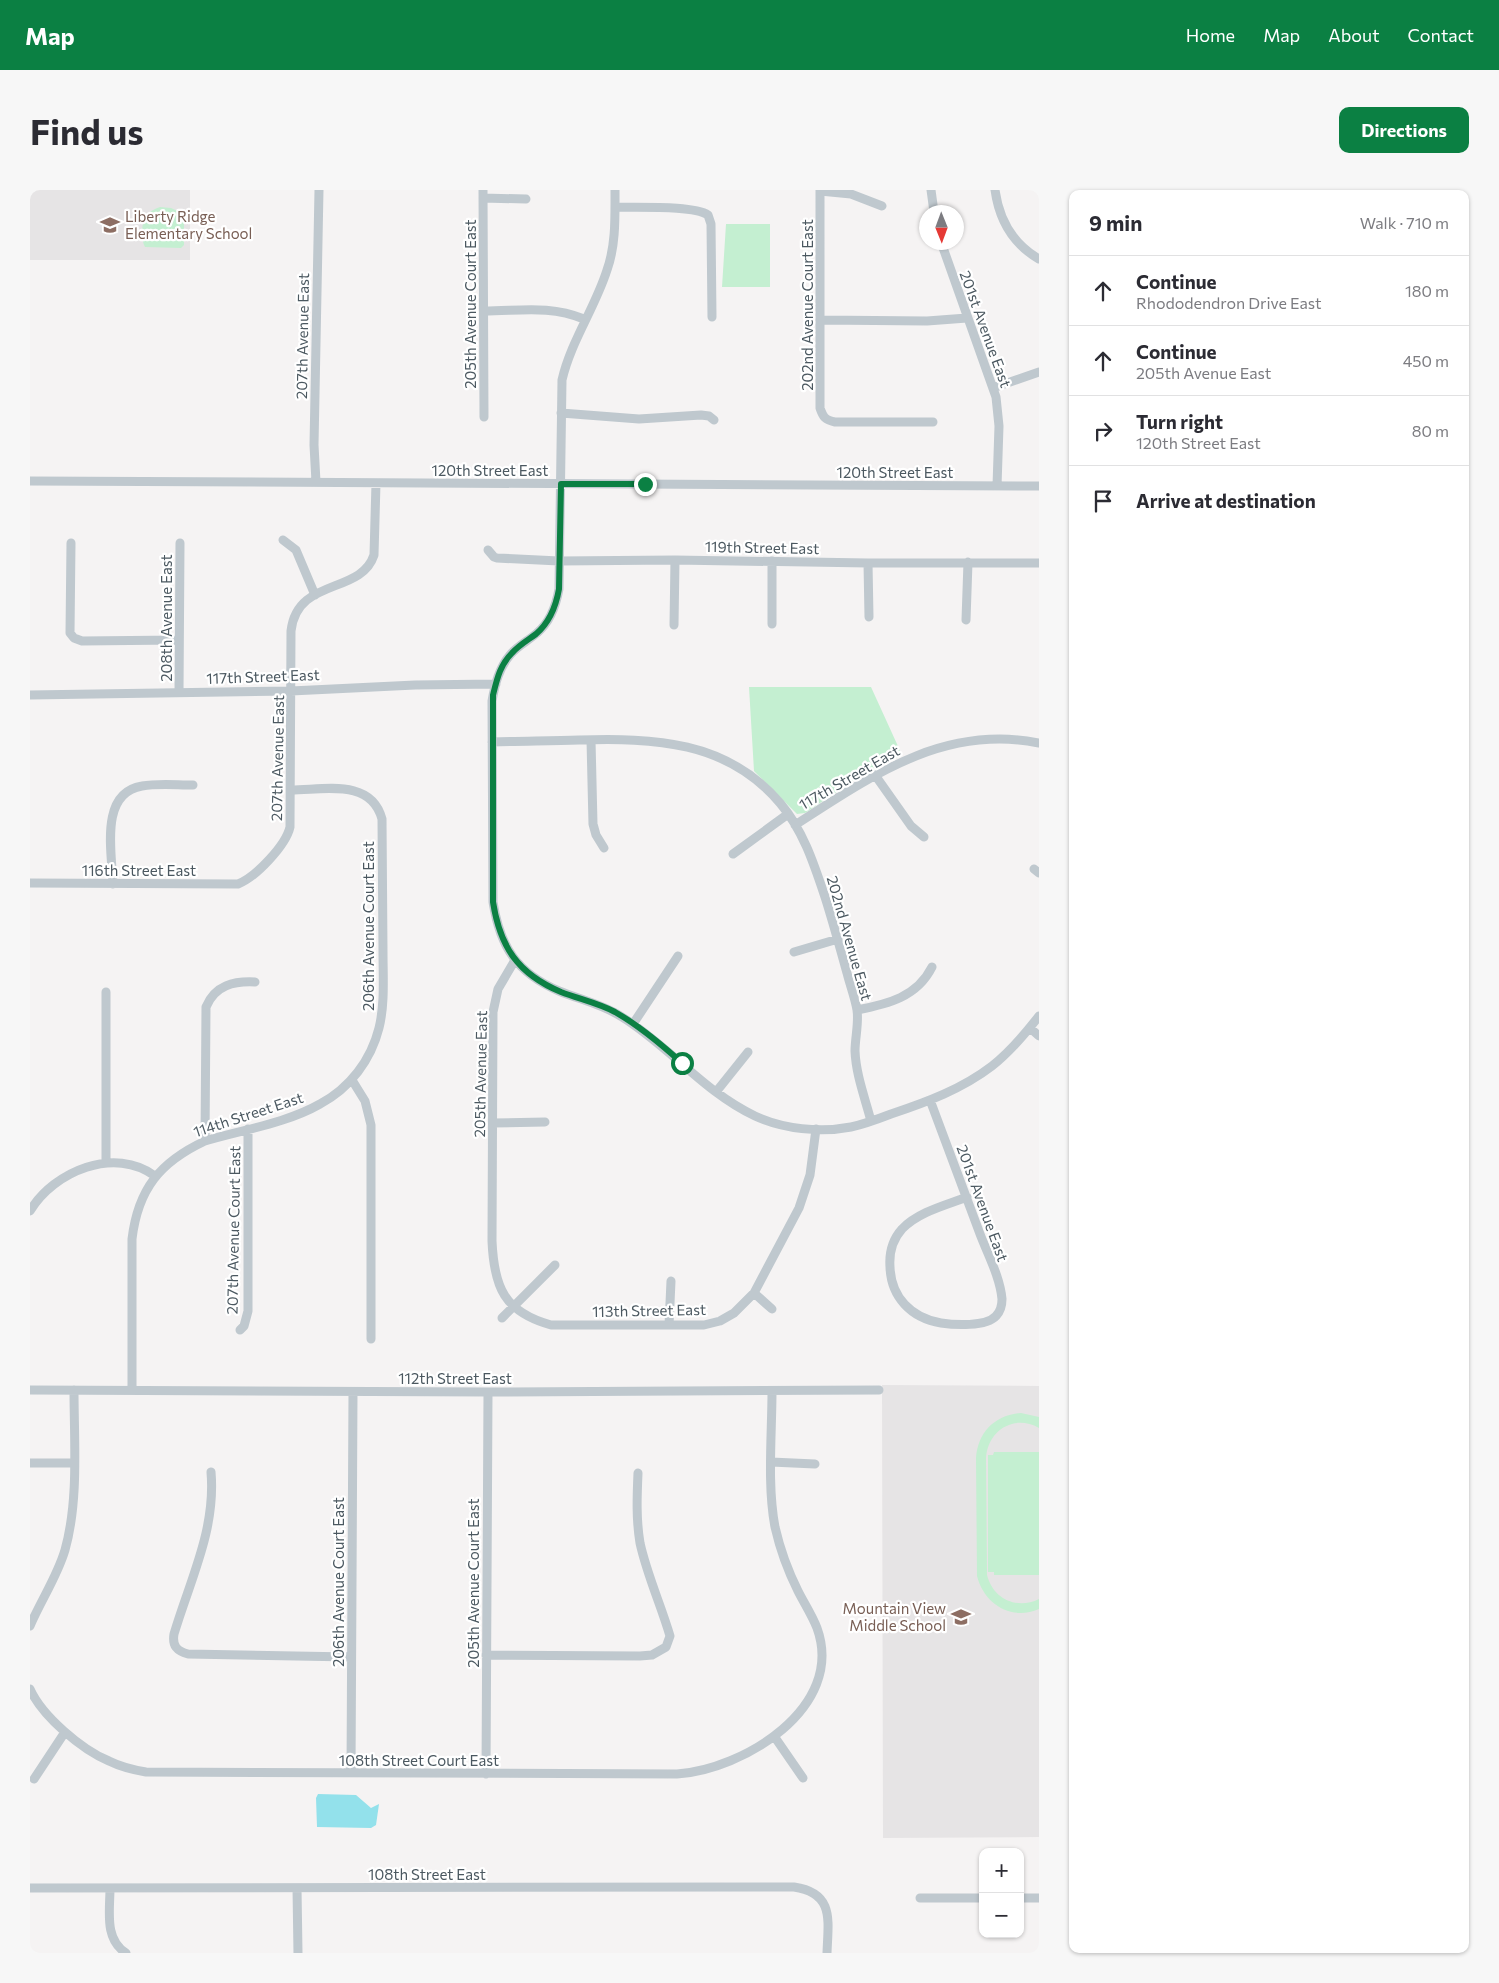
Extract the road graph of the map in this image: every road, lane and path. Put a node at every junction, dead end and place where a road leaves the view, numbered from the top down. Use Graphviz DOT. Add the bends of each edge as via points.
graph roads {
  1 [pos="318,190"];
  2 [pos="615,190"];
  3 [pos="820,190"];
  4 [pos="932,190"];
  5 [pos="995,190"];
  6 [pos="483,194"];
  7 [pos="526,199"];
  8 [pos="933,205"];
  9 [pos="882,206"];
  10 [pos="615,207"];
  11 [pos="944,250"];
  12 [pos="1039,259"];
  13 [pos="484,311"];
  14 [pos="712,317"];
  15 [pos="967,318"];
  16 [pos="584,320"];
  17 [pos="821,320"];
  18 [pos="1039,372"];
  19 [pos="993,388"];
  20 [pos="561,413"];
  21 [pos="484,417"];
  22 [pos="714,420"];
  23 [pos="933,422"];
  24 [pos="30,482"];
  25 [pos="316,482"];
  26 [pos="376,483"];
  27 [pos="561,484"];
  28 [pos="997,486"];
  29 [pos="1039,486"];
  30 [pos="283,540"];
  31 [pos="71,543"];
  32 [pos="180,543"];
  33 [pos="488,550"];
  34 [pos="675,560"];
  35 [pos="559,561"];
  36 [pos="772,561"];
  37 [pos="968,562"];
  38 [pos="868,563"];
  39 [pos="1039,563"];
  40 [pos="315,595"];
  41 [pos="869,617"];
  42 [pos="966,620"];
  43 [pos="772,624"];
  44 [pos="674,625"];
  45 [pos="178,640"];
  46 [pos="496,684"];
  47 [pos="291,691"];
  48 [pos="179,692"];
  49 [pos="30,695"];
  50 [pos="591,740"];
  51 [pos="492,742"];
  52 [pos="1039,743"];
  53 [pos="874,775"];
  54 [pos="192,785"];
  55 [pos="291,790"];
  56 [pos="788,814"];
  57 [pos="795,825"];
  58 [pos="924,837"];
  59 [pos="604,848"];
  60 [pos="733,854"];
  61 [pos="246,880"];
  62 [pos="30,883"];
  63 [pos="113,884"];
  64 [pos="838,939"];
  65 [pos="794,952"];
  66 [pos="678,956"];
  67 [pos="515,960"];
  68 [pos="932,967"];
  69 [pos="255,982"];
  70 [pos="106,992"];
  71 [pos="857,1010"];
  72 [pos="1039,1016"];
  73 [pos="633,1024"];
  74 [pos="1030,1028"];
  75 [pos="1039,1036"];
  76 [pos="748,1052"];
  77 [pos="352,1080"];
  78 [pos="716,1092"];
  79 [pos="930,1100"];
  80 [pos="871,1121"];
  81 [pos="545,1122"];
  82 [pos="493,1123"];
  83 [pos="248,1129"];
  84 [pos="816,1129"];
  85 [pos="204,1141"];
  86 [pos="106,1162"];
  87 [pos="155,1176"];
  88 [pos="967,1197"];
  89 [pos="31,1205"];
  90 [pos="555,1266"];
  91 [pos="671,1281"];
  92 [pos="754,1293"];
  93 [pos="514,1306"];
  94 [pos="772,1309"];
  95 [pos="502,1318"];
  96 [pos="669,1325"];
  97 [pos="240,1330"];
  98 [pos="371,1339"];
  99 [pos="30,1390"];
  100 [pos="74,1390"];
  101 [pos="132,1390"];
  102 [pos="879,1390"];
  103 [pos="772,1391"];
  104 [pos="353,1392"];
  105 [pos="488,1392"];
  106 [pos="771,1462"];
  107 [pos="31,1463"];
  108 [pos="74,1463"];
  109 [pos="815,1464"];
  110 [pos="211,1472"];
  111 [pos="638,1472"];
  112 [pos="30,1626"];
  113 [pos="486,1656"];
  114 [pos="351,1657"];
  115 [pos="30,1689"];
  116 [pos="66,1732"];
  117 [pos="774,1736"];
  118 [pos="351,1773"];
  119 [pos="486,1774"];
  120 [pos="802,1778"];
  121 [pos="34,1779"];
  122 [pos="30,1888"];
  123 [pos="110,1888"];
  124 [pos="297,1888"];
  125 [pos="920,1898"];
  126 [pos="979,1898"];
  127 [pos="1024,1898"];
  128 [pos="1039,1898"];
  129 [pos="126,1953"];
  130 [pos="298,1953"];
  131 [pos="827,1953"];
  1 -- 25 [label="street, 207th Avenue East"];
  2 -- 10 [label="street"];
  3 -- 9 [label="street" via="851,194"];
  3 -- 17 [label="street, 202nd Avenue Court East"];
  4 -- 8 [label="street"];
  5 -- 12 [label="street" via="1006,226 1020,244"];
  6 -- 7 [label="street"];
  6 -- 13 [label="street, 205th Avenue Court East"];
  10 -- 14 [label="street" via="706,213 711,224"];
  10 -- 16 [label="street" via="611,258"];
  11 -- 15 [label="street, 201st Avenue East"];
  13 -- 16 [label="street" via="551,309"];
  13 -- 21 [label="street, 205th Avenue Court East"];
  15 -- 17 [label="street"];
  15 -- 19 [label="street, 201st Avenue East"];
  16 -- 20 [label="street" via="562,380"];
  17 -- 23 [label="street, 202nd Avenue Court East" via="820,408 824,419 835,422"];
  18 -- 19 [label="street"];
  19 -- 28 [label="street, 201st Avenue East" via="999,426"];
  20 -- 22 [label="street" via="639,419 701,415"];
  20 -- 27 [label="street"];
  24 -- 25 [label="street, 120th Street East"];
  25 -- 26 [label="street, 120th Street East"];
  26 -- 27 [label="street, 120th Street East"];
  26 -- 40 [label="street, 207th Avenue East" via="372,560 359,574"];
  27 -- 28 [label="street, 120th Street East"];
  27 -- 35 [label="street"];
  28 -- 29 [label="street, 120th Street East"];
  30 -- 40 [label="street" via="296,550"];
  31 -- 45 [label="street" via="72,636 82,641"];
  32 -- 45 [label="street, 208th Avenue East"];
  33 -- 35 [label="street, 119th Street East" via="497,558"];
  34 -- 35 [label="street, 119th Street East"];
  34 -- 36 [label="street, 119th Street East"];
  34 -- 44 [label="street"];
  35 -- 46 [label="street" via="559,589 553,610 540,630 511,653 502,665"];
  36 -- 38 [label="street, 119th Street East"];
  36 -- 43 [label="street"];
  37 -- 38 [label="street, 119th Street East"];
  37 -- 39 [label="street, 119th Street East"];
  37 -- 42 [label="street"];
  38 -- 41 [label="street"];
  40 -- 47 [label="street, 207th Avenue East" via="301,604 293,618"];
  45 -- 48 [label="street, 208th Avenue East"];
  46 -- 47 [label="street, 117th Street East"];
  46 -- 51 [label="street" via="492,701"];
  47 -- 48 [label="street, 117th Street East"];
  47 -- 55 [label="street, 207th Avenue East"];
  48 -- 49 [label="street, 117th Street East"];
  50 -- 51 [label="street, 117th Street East"];
  50 -- 56 [label="street, 117th Street East" via="664,742 708,753 754,778"];
  50 -- 59 [label="street" via="593,824"];
  51 -- 67 [label="street" via="493,902 502,940"];
  52 -- 53 [label="street, 117th Street East" via="990,739 949,744 903,760"];
  53 -- 57 [label="street, 117th Street East"];
  53 -- 58 [label="street" via="911,826"];
  54 -- 63 [label="street" via="142,786 119,798 112,823"];
  55 -- 61 [label="street, 207th Avenue East" via="290,827 286,840"];
  55 -- 77 [label="street, 206th Avenue Court East" via="352,790 365,794 375,803 382,819 381,1018 374,1044"];
  56 -- 57 [label="street, 117th Street East"];
  56 -- 60 [label="street"];
  57 -- 64 [label="street, 202nd Avenue East" via="815,866"];
  61 -- 63 [label="street, 116th Street East" via="232,884"];
  62 -- 63 [label="street, 116th Street East"];
  64 -- 65 [label="street"];
  64 -- 71 [label="street, 202nd Avenue East"];
  66 -- 73 [label="street"];
  67 -- 73 [label="street" via="539,981 602,1006"];
  67 -- 82 [label="street, 205th Avenue East" via="498,989 493,1012"];
  68 -- 71 [label="street" via="922,984 910,994"];
  69 -- 85 [label="street" via="223,986 206,1007"];
  70 -- 86 [label="street"];
  71 -- 80 [label="street, 202nd Avenue East" via="856,1065"];
  72 -- 74 [label="street"];
  73 -- 78 [label="street"];
  74 -- 75 [label="street"];
  74 -- 79 [label="street" via="993,1065 964,1084"];
  76 -- 78 [label="street"];
  77 -- 83 [label="street, 114th Street East" via="320,1105"];
  77 -- 98 [label="street" via="365,1101 371,1125"];
  78 -- 84 [label="street" via="767,1121"];
  79 -- 80 [label="street"];
  79 -- 88 [label="street, 201st Avenue East"];
  80 -- 84 [label="street" via="852,1127"];
  81 -- 82 [label="street"];
  82 -- 93 [label="street, 205th Avenue East" via="492,1241 496,1278"];
  83 -- 85 [label="street, 114th Street East"];
  83 -- 97 [label="street, 207th Avenue Court East" via="248,1311"];
  84 -- 92 [label="street" via="810,1175 800,1208"];
  85 -- 87 [label="street, 114th Street East" via="178,1155"];
  86 -- 87 [label="street" via="130,1163"];
  86 -- 89 [label="street" via="61,1179"];
  87 -- 101 [label="street, 114th Street East" via="141,1199 132,1239"];
  88 -- 88 [label="street, 201st Avenue East" via="916,1218 896,1236 891,1251 892,1284 898,1297 921,1317 941,1323 987,1322 996,1317 1002,1303 1000,1288"];
  90 -- 93 [label="street"];
  91 -- 96 [label="street"];
  92 -- 94 [label="street"];
  92 -- 96 [label="street, 113th Street East" via="740,1309 720,1320 704,1325"];
  93 -- 95 [label="street"];
  93 -- 96 [label="street, 113th Street East" via="527,1317 551,1325"];
  99 -- 100 [label="street, 112th Street East"];
  100 -- 101 [label="street, 112th Street East"];
  100 -- 108 [label="street"];
  101 -- 104 [label="street, 112th Street East"];
  102 -- 103 [label="street, 112th Street East"];
  103 -- 105 [label="street, 112th Street East"];
  103 -- 106 [label="street, 108th Street Court East"];
  104 -- 105 [label="street, 112th Street East"];
  104 -- 114 [label="street, 206th Avenue Court East"];
  105 -- 113 [label="street, 205th Avenue Court East"];
  106 -- 109 [label="street"];
  106 -- 117 [label="street, 108th Street Court East" via="775,1525 780,1546 818,1629 822,1652 819,1675 808,1703"];
  107 -- 108 [label="street"];
  108 -- 112 [label="street" via="71,1527 56,1572"];
  110 -- 114 [label="street" via="208,1529 174,1634 174,1645 178,1651 188,1654"];
  111 -- 113 [label="street" via="640,1542 670,1636 669,1642 652,1654 640,1656"];
  113 -- 119 [label="street, 205th Avenue Court East"];
  114 -- 118 [label="street, 206th Avenue Court East"];
  115 -- 116 [label="street, 108th Street Court East" via="46,1713"];
  116 -- 118 [label="street, 108th Street Court East" via="104,1759 146,1772"];
  116 -- 121 [label="street"];
  117 -- 119 [label="street, 108th Street Court East" via="727,1762 692,1773"];
  117 -- 120 [label="street"];
  118 -- 119 [label="street, 108th Street Court East"];
  122 -- 123 [label="street, 108th Street East"];
  123 -- 124 [label="street, 108th Street East"];
  123 -- 129 [label="street" via="111,1931 114,1940"];
  124 -- 130 [label="street"];
  124 -- 131 [label="street, 108th Street East" via="794,1887 811,1891 826,1905"];
  125 -- 126 [label="street"];
  127 -- 128 [label="street"];
}
